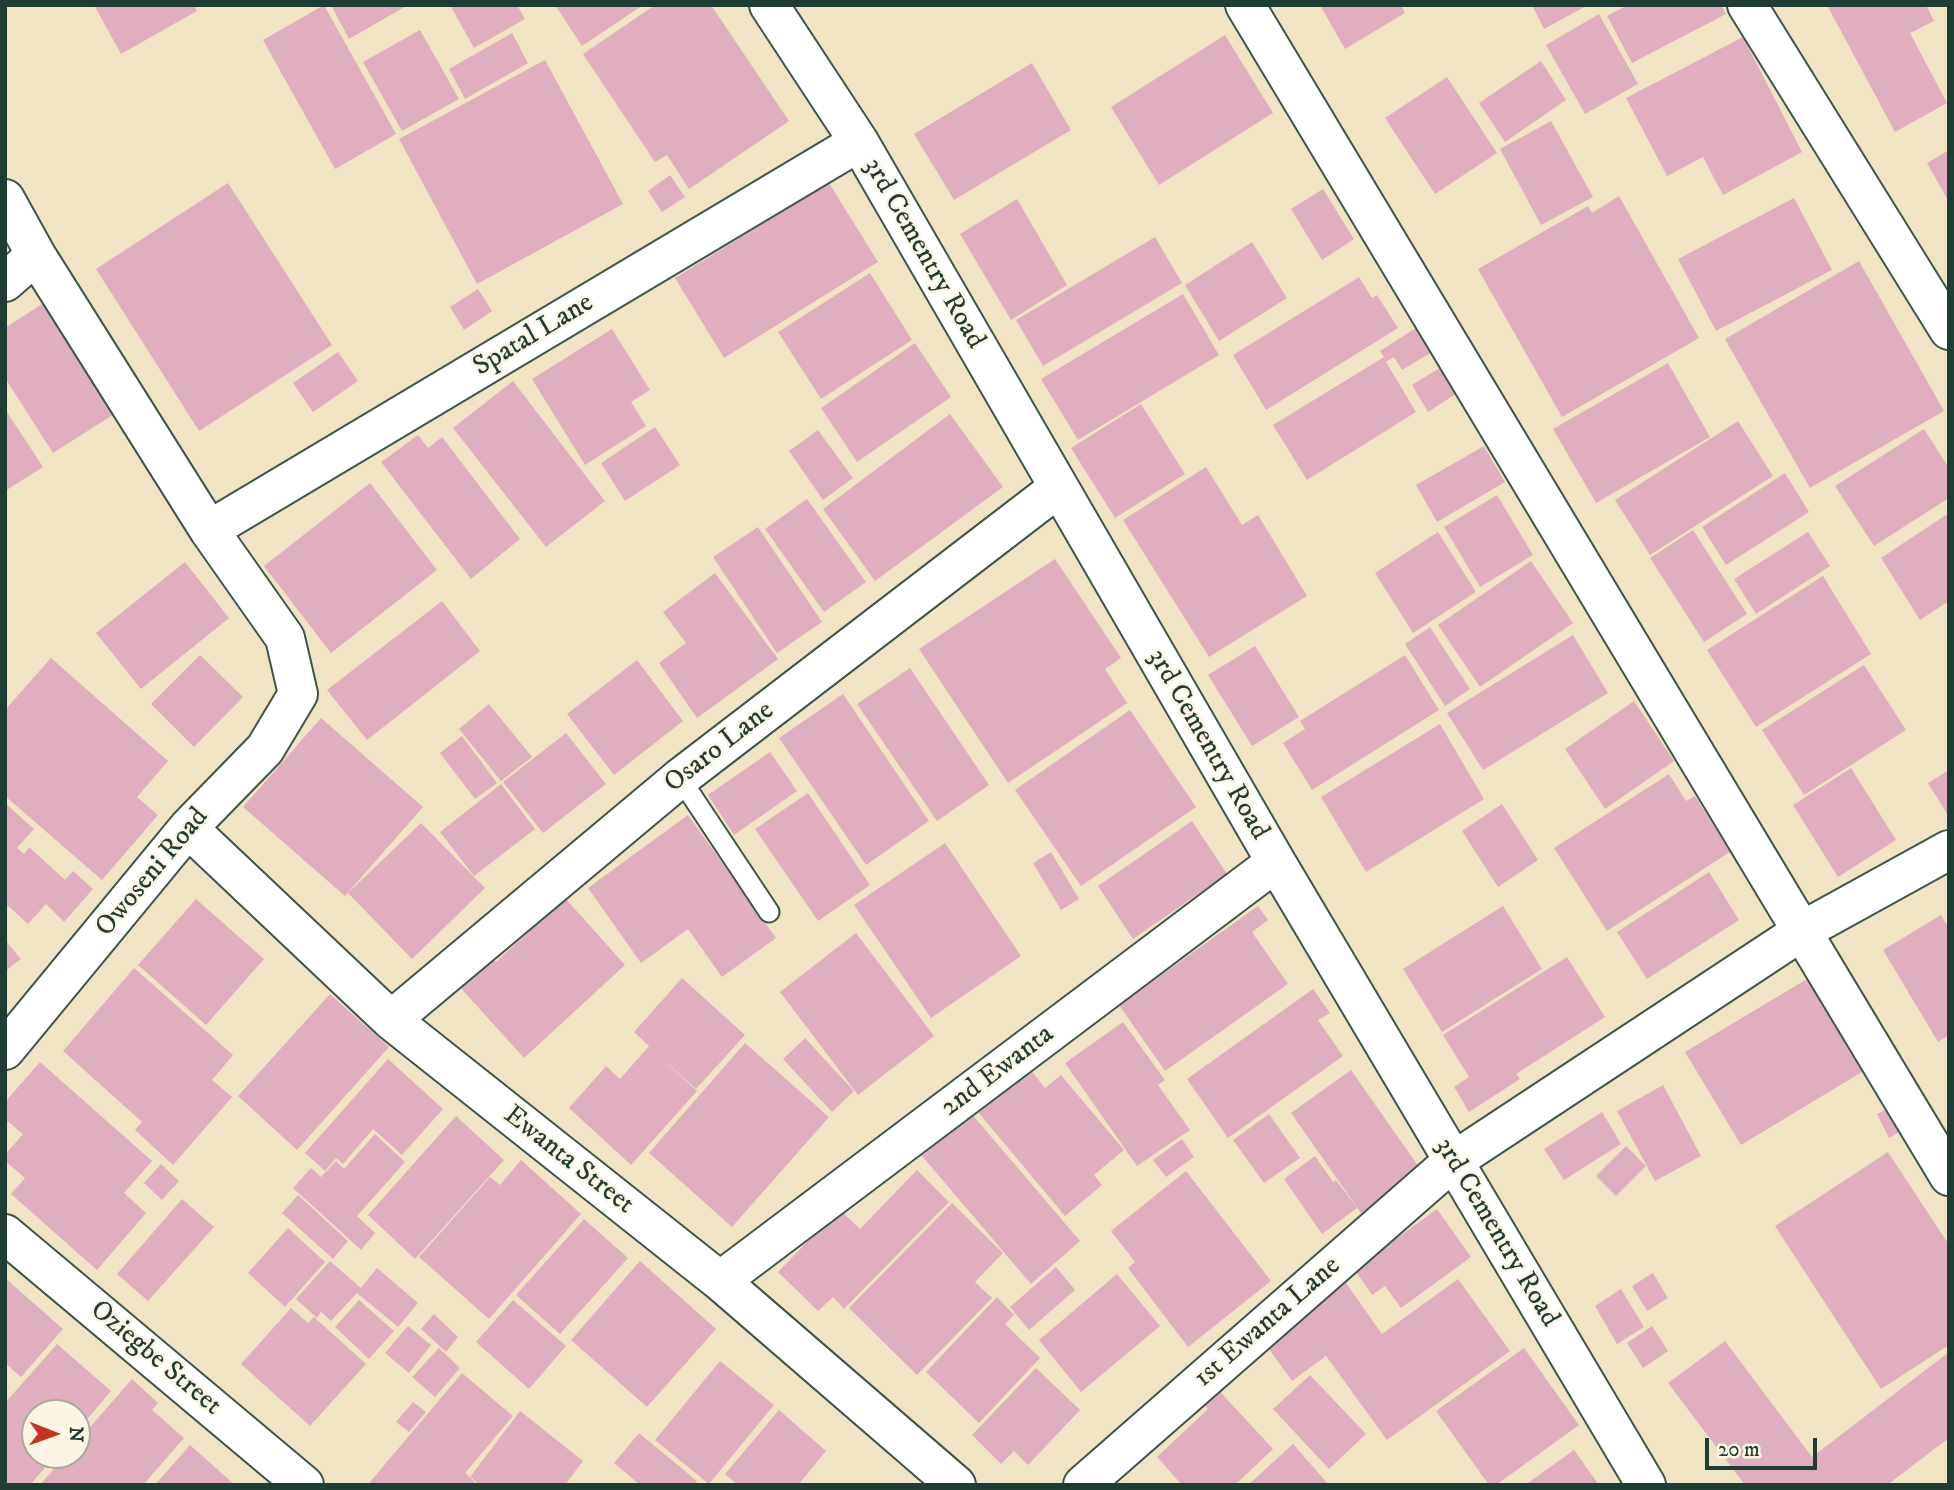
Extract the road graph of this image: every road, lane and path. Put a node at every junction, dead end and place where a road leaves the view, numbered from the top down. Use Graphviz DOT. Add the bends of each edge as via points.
graph roads {
  1 [pos="769,5"];
  2 [pos="1245,5"];
  3 [pos="1747,5"];
  4 [pos="859,142"];
  5 [pos="5,199"];
  6 [pos="36,255"];
  7 [pos="5,282"];
  8 [pos="1949,330"];
  9 [pos="1058,488"];
  10 [pos="209,530"];
  11 [pos="680,778"];
  12 [pos="188,828"];
  13 [pos="1949,850"];
  14 [pos="1276,862"];
  15 [pos="769,912"];
  16 [pos="1802,930"];
  17 [pos="391,1020"];
  18 [pos="5,1050"];
  19 [pos="1452,1162"];
  20 [pos="1949,1176"];
  21 [pos="5,1234"];
  22 [pos="720,1281"];
  23 [pos="304,1485"];
  24 [pos="956,1485"];
  25 [pos="1083,1485"];
  26 [pos="1646,1485"];
  1 -- 4 [label="street, 3rd Cementry Road"];
  2 -- 16 [label="street"];
  3 -- 8 [label="street"];
  4 -- 9 [label="street, 3rd Cementry Road"];
  4 -- 10 [label="street, Spatal Lane"];
  5 -- 6 [label="street"];
  6 -- 7 [label="street"];
  6 -- 10 [label="street"];
  9 -- 11 [label="street, Osaro Lane"];
  9 -- 14 [label="street, 3rd Cementry Road"];
  10 -- 12 [label="street, Owoseni Road" via="285,638 298,694 265,750"];
  11 -- 15 [label="lane"];
  11 -- 17 [label="street, Osaro Lane"];
  12 -- 17 [label="street, Ewanta Street"];
  12 -- 18 [label="street, Owoseni Road"];
  13 -- 16 [label="street, 1st Ewanta Lane"];
  14 -- 19 [label="street, 3rd Cementry Road"];
  14 -- 22 [label="street, 2nd Ewanta"];
  16 -- 19 [label="street, 1st Ewanta Lane"];
  16 -- 20 [label="street"];
  17 -- 22 [label="street, Ewanta Street"];
  19 -- 25 [label="street, 1st Ewanta Lane"];
  19 -- 26 [label="street, 3rd Cementry Road"];
  21 -- 23 [label="street, Oziegbe Street"];
  22 -- 24 [label="street, Ewanta Street"];
}
